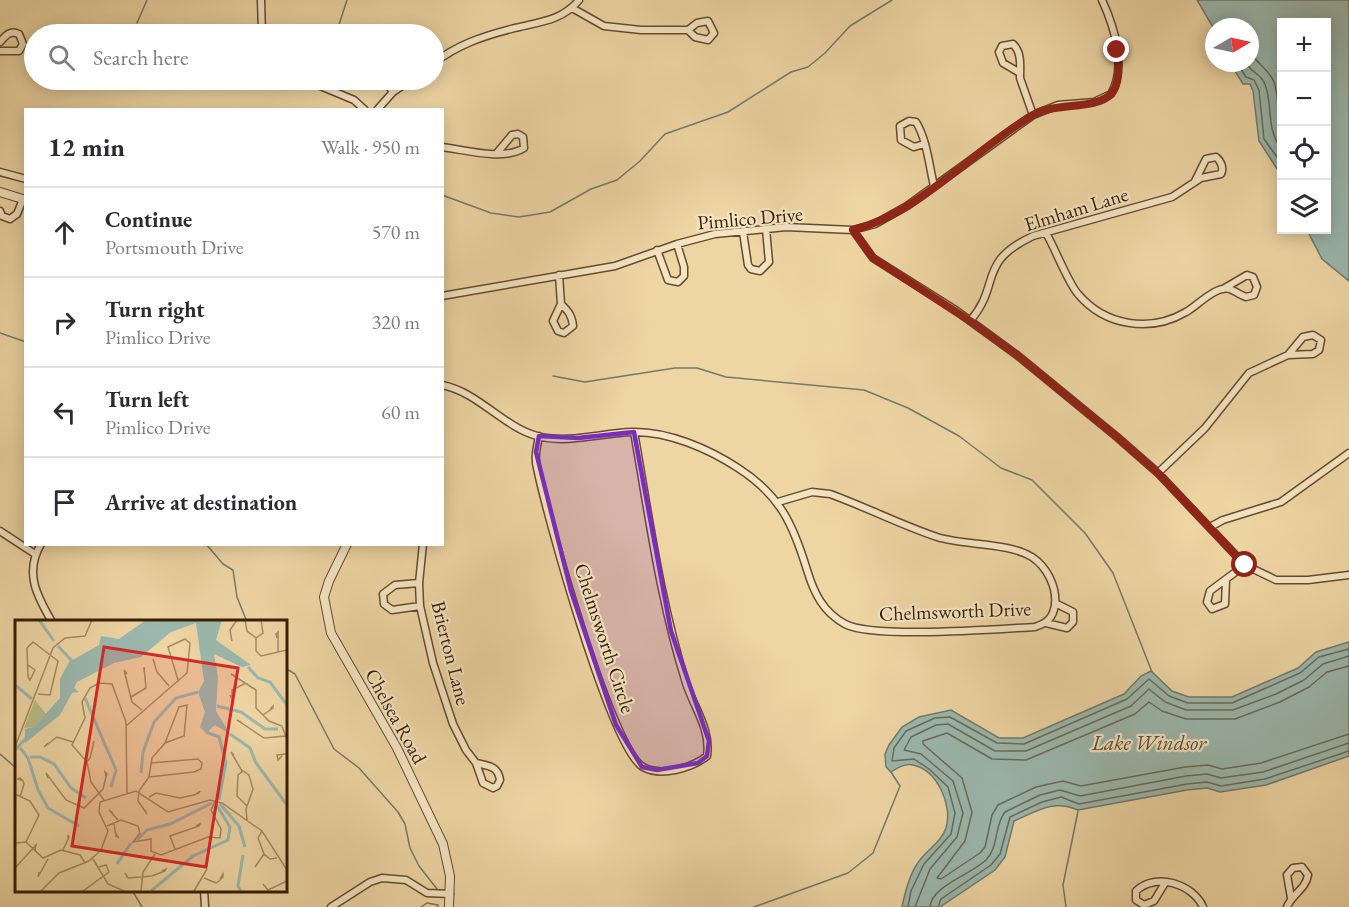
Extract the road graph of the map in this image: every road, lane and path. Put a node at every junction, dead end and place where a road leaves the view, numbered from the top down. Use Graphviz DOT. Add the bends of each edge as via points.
graph roads {
  1 [pos="261,0"];
  2 [pos="579,0"];
  3 [pos="1102,0"];
  4 [pos="572,8"];
  5 [pos="262,24"];
  6 [pos="688,30"];
  7 [pos="0,42"];
  8 [pos="0,51"];
  9 [pos="444,57"];
  10 [pos="1020,74"];
  11 [pos="330,90"];
  12 [pos="396,90"];
  13 [pos="393,92"];
  14 [pos="363,108"];
  15 [pos="379,108"];
  16 [pos="1033,115"];
  17 [pos="924,144"];
  18 [pos="444,147"];
  19 [pos="497,153"];
  20 [pos="0,172"];
  21 [pos="24,178"];
  22 [pos="1195,181"];
  23 [pos="934,186"];
  24 [pos="0,194"];
  25 [pos="24,200"];
  26 [pos="0,211"];
  27 [pos="766,229"];
  28 [pos="853,230"];
  29 [pos="743,232"];
  30 [pos="1046,233"];
  31 [pos="677,244"];
  32 [pos="657,250"];
  33 [pos="559,275"];
  34 [pos="1223,289"];
  35 [pos="444,296"];
  36 [pos="561,304"];
  37 [pos="970,321"];
  38 [pos="1288,355"];
  39 [pos="444,385"];
  40 [pos="634,432"];
  41 [pos="539,436"];
  42 [pos="1349,453"];
  43 [pos="1158,473"];
  44 [pos="778,502"];
  45 [pos="1210,527"];
  46 [pos="0,531"];
  47 [pos="40,546"];
  48 [pos="346,546"];
  49 [pos="423,546"];
  50 [pos="35,554"];
  51 [pos="1245,565"];
  52 [pos="1349,575"];
  53 [pos="1226,580"];
  54 [pos="419,583"];
  55 [pos="1055,603"];
  56 [pos="420,606"];
  57 [pos="51,620"];
  58 [pos="1046,623"];
  59 [pos="476,763"];
  60 [pos="1165,883"];
  61 [pos="204,892"];
  62 [pos="450,894"];
  63 [pos="1291,898"];
  64 [pos="205,907"];
  65 [pos="331,907"];
  66 [pos="449,907"];
  67 [pos="1203,907"];
  68 [pos="1287,907"];
  1 -- 5 [label="street"];
  2 -- 4 [label="street"];
  3 -- 16 [label="street, Pimlico Drive" via="1117,50 1118,78 1111,94 1094,102 1058,105"];
  4 -- 6 [label="street" via="604,26"];
  4 -- 9 [label="street" via="546,22 466,43"];
  7 -- 8 [label="street" via="14,32 23,44 19,51"];
  10 -- 10 [label="street" via="1018,50 1013,44 1002,46 999,52 1003,63"];
  10 -- 16 [label="street"];
  11 -- 14 [label="street"];
  12 -- 13 [label="street"];
  13 -- 15 [label="street"];
  16 -- 23 [label="street, Pimlico Drive"];
  17 -- 17 [label="street" via="916,122 900,126 901,140 914,147"];
  17 -- 23 [label="street"];
  18 -- 19 [label="street"];
  20 -- 21 [label="street"];
  22 -- 22 [label="street, Elmham Lane" via="1221,174 1219,159 1206,159"];
  22 -- 30 [label="street, Elmham Lane" via="1172,197"];
  23 -- 28 [label="street, Pimlico Drive" via="875,224"];
  24 -- 25 [label="street"];
  25 -- 26 [label="street" via="10,219"];
  27 -- 28 [label="street, Pimlico Drive"];
  27 -- 29 [label="street, Pimlico Drive"];
  27 -- 29 [label="street" via="769,262 760,271 748,265"];
  28 -- 37 [label="street" via="873,258"];
  29 -- 31 [label="street, Pimlico Drive" via="715,234"];
  30 -- 34 [label="street" via="1077,294 1118,322 1153,324 1171,319"];
  30 -- 37 [label="street, Elmham Lane" via="1022,241 1004,254 991,275 979,311"];
  31 -- 32 [label="street, Pimlico Drive"];
  31 -- 32 [label="street" via="684,267 684,276 678,282 668,280"];
  32 -- 33 [label="street, Pimlico Drive" via="615,266"];
  33 -- 35 [label="street, Pimlico Drive"];
  33 -- 36 [label="street"];
  34 -- 34 [label="street" via="1246,297 1254,295 1257,287 1253,277 1247,275"];
  36 -- 36 [label="street" via="553,321 558,332 564,333 573,326 569,311"];
  37 -- 43 [label="street" via="1017,355"];
  38 -- 38 [label="street" via="1313,354 1319,350 1320,340 1313,334 1303,337"];
  38 -- 43 [label="street" via="1241,378 1204,428"];
  39 -- 41 [label="street, Chelmsworth Drive" via="458,388 520,430"];
  40 -- 41 [label="street, Chelmsworth Drive" via="578,438"];
  40 -- 41 [label="street, Chelmsworth Circle" via="671,631 686,685 709,741 707,756 686,768 657,770 642,766 616,725 583,632 536,467"];
  40 -- 44 [label="street, Chelmsworth Drive" via="667,436 717,456 756,480"];
  42 -- 45 [label="street" via="1281,502"];
  43 -- 45 [label="street"];
  44 -- 55 [label="street, Chelmsworth Drive" via="812,492 830,494 938,537 1030,556 1052,581"];
  44 -- 58 [label="street, Chelmsworth Drive" via="796,534 820,603 847,625 891,631 1031,627"];
  45 -- 51 [label="street"];
  46 -- 50 [label="street"];
  47 -- 50 [label="street"];
  48 -- 62 [label="street, Chelsea Road" via="324,597 331,633 397,748 439,836 448,858"];
  49 -- 54 [label="street, Brierton Lane"];
  50 -- 57 [label="street" via="34,593"];
  51 -- 52 [label="street" via="1275,580"];
  51 -- 53 [label="street"];
  53 -- 53 [label="street" via="1207,596 1212,609 1225,604"];
  54 -- 56 [label="street, Brierton Lane"];
  54 -- 56 [label="street" via="390,587 382,599 392,610"];
  55 -- 58 [label="street, Chelmsworth Drive"];
  55 -- 58 [label="street" via="1073,612 1071,627"];
  56 -- 59 [label="street, Brierton Lane" via="453,724"];
  59 -- 59 [label="street, Brierton Lane" via="483,783 492,788 497,786 500,780 496,770"];
  60 -- 60 [label="street" via="1154,901 1144,905 1136,900 1136,891 1141,886"];
  60 -- 67 [label="street" via="1176,883 1195,893"];
  61 -- 64 [label="street"];
  62 -- 65 [label="street" via="427,893 406,880 382,878"];
  62 -- 66 [label="street, Chelsea Road"];
  63 -- 63 [label="street" via="1307,882 1308,875 1302,867 1293,868 1287,875"];
  63 -- 68 [label="street"];
}
